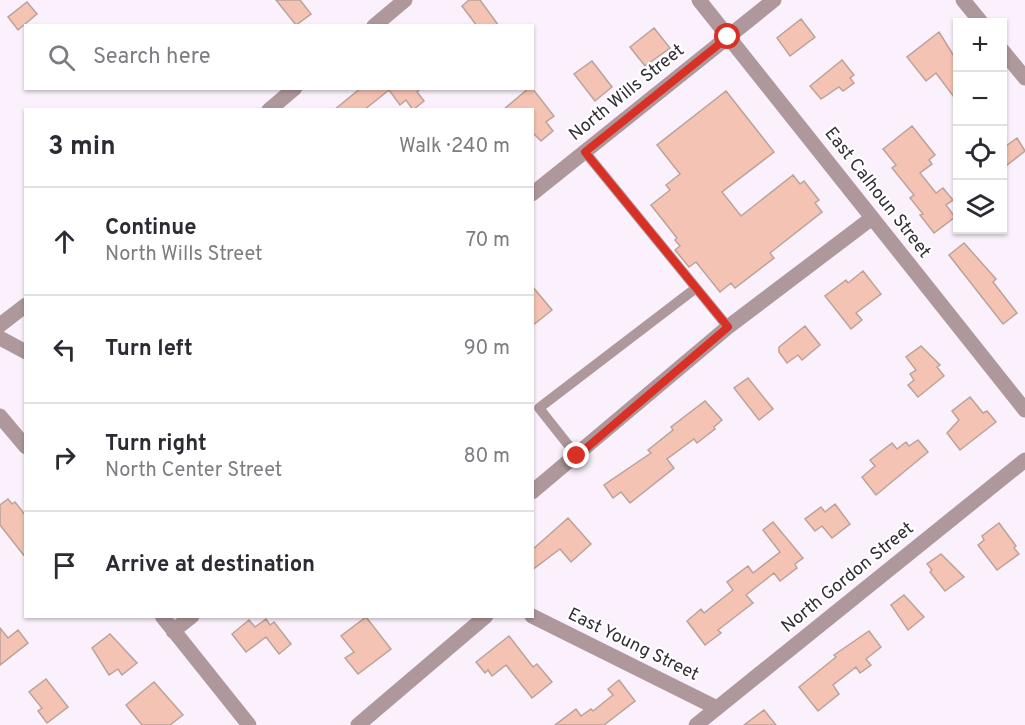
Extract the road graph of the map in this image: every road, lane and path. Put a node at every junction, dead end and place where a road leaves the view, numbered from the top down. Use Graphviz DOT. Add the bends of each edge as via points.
graph roads {
  1 [pos="405,0"];
  2 [pos="699,0"];
  3 [pos="774,0"];
  4 [pos="963,0"];
  5 [pos="978,18"];
  6 [pos="376,24"];
  7 [pos="728,37"];
  8 [pos="1007,56"];
  9 [pos="1025,78"];
  10 [pos="293,90"];
  11 [pos="271,108"];
  12 [pos="585,152"];
  13 [pos="534,192"];
  14 [pos="872,218"];
  15 [pos="696,288"];
  16 [pos="24,307"];
  17 [pos="0,325"];
  18 [pos="728,327"];
  19 [pos="0,338"];
  20 [pos="24,351"];
  21 [pos="1025,410"];
  22 [pos="0,416"];
  23 [pos="24,445"];
  24 [pos="577,456"];
  25 [pos="1025,460"];
  26 [pos="534,490"];
  27 [pos="534,617"];
  28 [pos="163,618"];
  29 [pos="189,618"];
  30 [pos="484,618"];
  31 [pos="173,631"];
  32 [pos="717,708"];
  33 [pos="249,725"];
  34 [pos="358,725"];
  35 [pos="696,725"];
  1 -- 6 [label="street"];
  2 -- 7 [label="street, East Calhoun Street"];
  3 -- 7 [label="street, North Wills Street"];
  4 -- 5 [label="street"];
  7 -- 12 [label="street, North Wills Street"];
  7 -- 14 [label="street, East Calhoun Street"];
  8 -- 9 [label="street"];
  10 -- 11 [label="street"];
  12 -- 13 [label="street, North Wills Street"];
  12 -- 15 [label="lane"];
  14 -- 18 [label="street"];
  14 -- 21 [label="street, East Calhoun Street"];
  15 -- 18 [label="lane"];
  15 -- 24 [label="lane" via="539,408"];
  16 -- 17 [label="street"];
  18 -- 24 [label="street"];
  19 -- 20 [label="street"];
  22 -- 23 [label="street"];
  24 -- 26 [label="street"];
  25 -- 32 [label="street, North Gordon Street"];
  27 -- 32 [label="street, East Young Street"];
  28 -- 31 [label="street"];
  29 -- 31 [label="street"];
  30 -- 34 [label="street"];
  31 -- 33 [label="street"];
  32 -- 35 [label="street, North Gordon Street"];
}
